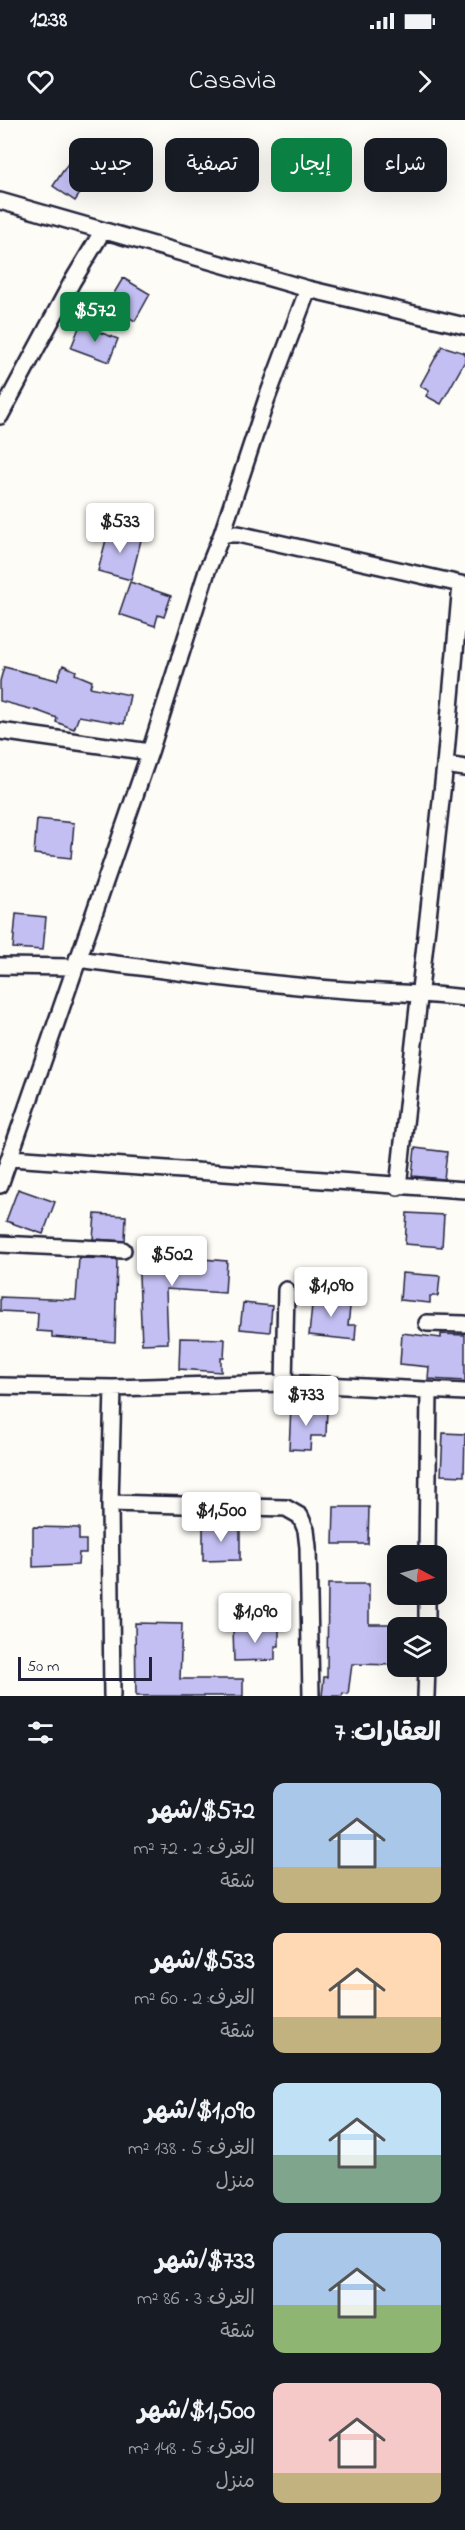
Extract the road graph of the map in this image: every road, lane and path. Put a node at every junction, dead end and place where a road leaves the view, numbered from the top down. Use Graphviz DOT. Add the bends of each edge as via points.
graph roads {
  1 [pos="0,201"];
  2 [pos="102,232"];
  3 [pos="308,289"];
  4 [pos="465,326"];
  5 [pos="0,416"];
  6 [pos="222,534"];
  7 [pos="463,585"];
  8 [pos="0,731"];
  9 [pos="150,752"];
  10 [pos="446,765"];
  11 [pos="465,768"];
  12 [pos="76,963"];
  13 [pos="0,966"];
  14 [pos="419,992"];
  15 [pos="465,998"];
  16 [pos="11,1158"];
  17 [pos="0,1182"];
  18 [pos="398,1187"];
  19 [pos="465,1190"];
  20 [pos="0,1245"];
  21 [pos="123,1250"];
  22 [pos="286,1290"];
  23 [pos="427,1323"];
  24 [pos="465,1324"];
  25 [pos="284,1383"];
  26 [pos="0,1386"];
  27 [pos="113,1388"];
  28 [pos="429,1391"];
  29 [pos="465,1392"];
  30 [pos="110,1503"];
  31 [pos="428,1545"];
  32 [pos="426,1677"];
  33 [pos="112,1696"];
  34 [pos="311,1696"];
  35 [pos="426,1696"];
  1 -- 2 [label="street"];
  2 -- 3 [label="street"];
  2 -- 5 [label="street"];
  3 -- 4 [label="street"];
  3 -- 6 [label="street"];
  6 -- 7 [label="street" via="238,534"];
  6 -- 9 [label="street"];
  7 -- 10 [label="street"];
  8 -- 9 [label="street"];
  9 -- 12 [label="street"];
  10 -- 11 [label="street"];
  10 -- 14 [label="street"];
  12 -- 13 [label="street"];
  12 -- 14 [label="street" via="347,990"];
  12 -- 16 [label="street"];
  14 -- 15 [label="street"];
  14 -- 18 [label="street"];
  16 -- 17 [label="street"];
  16 -- 18 [label="street"];
  18 -- 19 [label="street"];
  20 -- 21 [label="street"];
  22 -- 25 [label="street"];
  23 -- 24 [label="street"];
  25 -- 27 [label="street"];
  25 -- 28 [label="street"];
  26 -- 27 [label="street"];
  27 -- 30 [label="street"];
  28 -- 29 [label="street"];
  28 -- 31 [label="street"];
  30 -- 33 [label="street"];
  30 -- 34 [label="street" via="285,1508 300,1516 308,1547"];
  32 -- 35 [label="street"];
}
